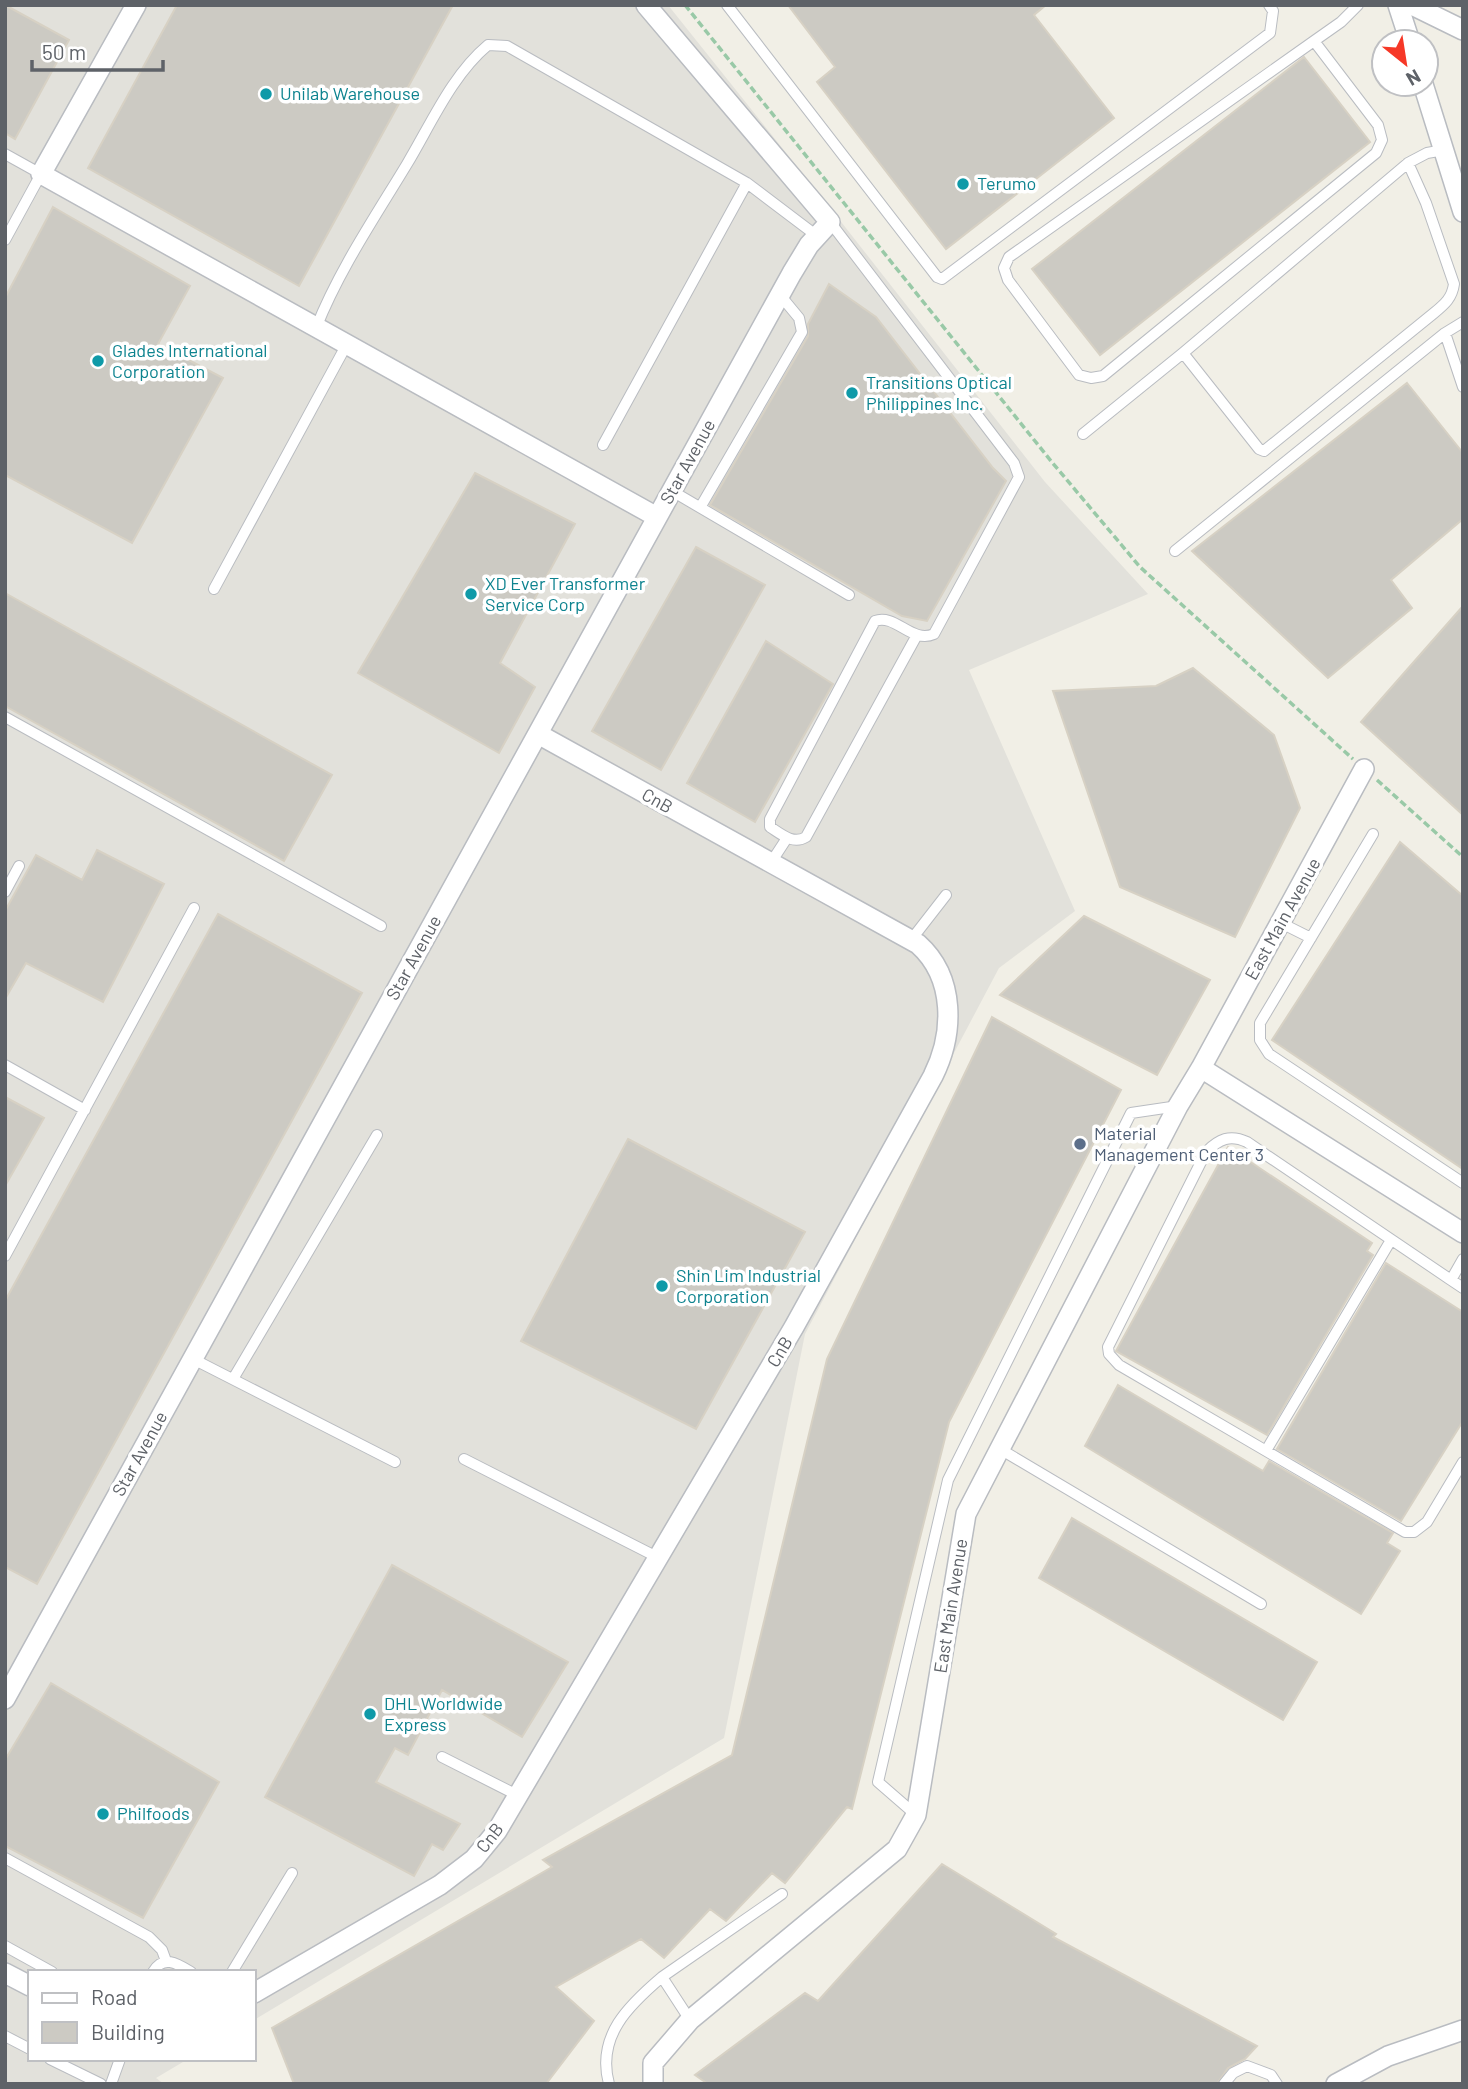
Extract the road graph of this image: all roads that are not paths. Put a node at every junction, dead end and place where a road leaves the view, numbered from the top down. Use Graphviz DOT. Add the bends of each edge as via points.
graph roads {
  1 [pos="136,5"];
  2 [pos="646,5"];
  3 [pos="727,5"];
  4 [pos="1269,5"];
  5 [pos="1358,5"];
  6 [pos="1398,5"];
  7 [pos="1412,5"];
  8 [pos="1405,28"];
  9 [pos="1463,30"];
  10 [pos="1314,41"];
  11 [pos="1427,98"];
  12 [pos="1444,150"];
  13 [pos="5,154"];
  14 [pos="1408,163"];
  15 [pos="41,174"];
  16 [pos="747,183"];
  17 [pos="1463,212"];
  18 [pos="823,229"];
  19 [pos="5,240"];
  20 [pos="780,295"];
  21 [pos="1463,321"];
  22 [pos="316,328"];
  23 [pos="1445,333"];
  24 [pos="347,344"];
  25 [pos="1184,353"];
  26 [pos="1463,387"];
  27 [pos="1083,434"];
  28 [pos="603,445"];
  29 [pos="672,491"];
  30 [pos="701,506"];
  31 [pos="657,517"];
  32 [pos="1175,551"];
  33 [pos="214,589"];
  34 [pos="849,595"];
  35 [pos="918,635"];
  36 [pos="5,717"];
  37 [pos="538,734"];
  38 [pos="1364,769"];
  39 [pos="1373,834"];
  40 [pos="787,838"];
  41 [pos="770,864"];
  42 [pos="19,866"];
  43 [pos="5,892"];
  44 [pos="946,895"];
  45 [pos="194,908"];
  46 [pos="1281,923"];
  47 [pos="381,926"];
  48 [pos="1311,938"];
  49 [pos="911,940"];
  50 [pos="5,1065"];
  51 [pos="1201,1068"];
  52 [pos="1178,1106"];
  53 [pos="85,1110"];
  54 [pos="377,1135"];
  55 [pos="1463,1183"];
  56 [pos="1463,1233"];
  57 [pos="1391,1240"];
  58 [pos="5,1256"];
  59 [pos="1463,1259"];
  60 [pos="1451,1280"];
  61 [pos="1463,1288"];
  62 [pos="193,1359"];
  63 [pos="233,1379"];
  64 [pos="1000,1449"];
  65 [pos="1267,1450"];
  66 [pos="464,1459"];
  67 [pos="395,1462"];
  68 [pos="1463,1462"];
  69 [pos="657,1557"];
  70 [pos="1261,1604"];
  71 [pos="5,1699"];
  72 [pos="442,1756"];
  73 [pos="519,1796"];
  74 [pos="916,1815"];
  75 [pos="5,1858"];
  76 [pos="292,1873"];
  77 [pos="782,1894"];
  78 [pos="5,1946"];
  79 [pos="166,1961"];
  80 [pos="48,1970"];
  81 [pos="154,1970"];
  82 [pos="188,1970"];
  83 [pos="233,1970"];
  84 [pos="5,1973"];
  85 [pos="662,1977"];
  86 [pos="28,1985"];
  87 [pos="256,1992"];
  88 [pos="690,2020"];
  89 [pos="1463,2030"];
  90 [pos="5,2036"];
  91 [pos="28,2048"];
  92 [pos="53,2061"];
  93 [pos="119,2061"];
  94 [pos="84,2081"];
  95 [pos="101,2084"];
  96 [pos="111,2084"];
  97 [pos="609,2084"];
  98 [pos="653,2084"];
  99 [pos="1224,2084"];
  100 [pos="1276,2084"];
  101 [pos="1336,2084"];
  1 -- 15 [label="street"];
  2 -- 18 [label="street"];
  3 -- 4 [label="lane" via="942,279 1269,33 1273,11"];
  5 -- 10 [label="lane"];
  6 -- 8 [label="street"];
  7 -- 9 [label="street"];
  10 -- 10 [label="lane" via="1378,125 1382,140 1376,153 1103,376 1079,375 1008,280 1004,268 1009,257"];
  11 -- 12 [label="street"];
  12 -- 14 [label="lane"];
  12 -- 17 [label="street"];
  13 -- 15 [label="lane"];
  14 -- 25 [label="lane"];
  14 -- 25 [label="lane" via="1454,284 1453,293 1434,313 1264,451"];
  15 -- 19 [label="lane"];
  15 -- 22 [label="street"];
  16 -- 18 [label="lane"];
  16 -- 22 [label="lane" via="508,46 488,45 452,88 342,273"];
  16 -- 28 [label="lane"];
  18 -- 20 [label="street, Star Avenue"];
  18 -- 35 [label="lane" via="1018,470 1019,477 934,634"];
  20 -- 29 [label="street, Star Avenue"];
  20 -- 30 [label="lane" via="799,318 802,332"];
  21 -- 23 [label="lane"];
  22 -- 24 [label="street"];
  23 -- 26 [label="lane"];
  23 -- 32 [label="lane"];
  24 -- 31 [label="street"];
  24 -- 33 [label="lane"];
  25 -- 27 [label="lane"];
  29 -- 30 [label="lane"];
  29 -- 31 [label="street, Star Avenue"];
  30 -- 34 [label="lane"];
  31 -- 37 [label="street, Star Avenue"];
  35 -- 40 [label="lane" via="806,837"];
  35 -- 40 [label="lane" via="884,619 875,621 770,819 770,827"];
  36 -- 47 [label="lane"];
  37 -- 41 [label="street, CnB"];
  37 -- 62 [label="street, Star Avenue"];
  38 -- 46 [label="street, East Main Avenue"];
  39 -- 48 [label="lane"];
  40 -- 41 [label="lane"];
  41 -- 49 [label="street, CnB"];
  42 -- 43 [label="lane"];
  44 -- 49 [label="lane"];
  45 -- 53 [label="lane"];
  46 -- 48 [label="lane"];
  46 -- 51 [label="street, East Main Avenue"];
  48 -- 55 [label="lane" via="1260,1023 1260,1040 1269,1054"];
  49 -- 69 [label="street, CnB" via="929,956 945,990 947,1033 938,1066 794,1327"];
  50 -- 53 [label="lane"];
  51 -- 52 [label="street, East Main Avenue"];
  51 -- 56 [label="street"];
  52 -- 64 [label="street, East Main Avenue"];
  52 -- 74 [label="lane" via="1131,1113 948,1479 878,1782"];
  53 -- 58 [label="lane"];
  54 -- 63 [label="lane"];
  57 -- 60 [label="lane"];
  57 -- 65 [label="lane"];
  57 -- 65 [label="lane" via="1247,1142 1225,1138 1206,1152 1110,1339 1109,1354 1119,1365"];
  59 -- 60 [label="lane"];
  60 -- 61 [label="lane"];
  62 -- 63 [label="lane"];
  62 -- 71 [label="street, Star Avenue"];
  63 -- 67 [label="lane"];
  64 -- 70 [label="lane"];
  64 -- 74 [label="street, East Main Avenue" via="966,1514"];
  65 -- 68 [label="lane" via="1405,1532 1414,1532 1427,1522"];
  66 -- 69 [label="lane"];
  69 -- 73 [label="street, CnB"];
  72 -- 73 [label="lane"];
  73 -- 87 [label="street, CnB" via="486,1846 458,1872"];
  74 -- 88 [label="street, East Main Avenue" via="897,1849"];
  75 -- 79 [label="lane" via="149,1937"];
  76 -- 83 [label="lane"];
  77 -- 85 [label="lane"];
  78 -- 80 [label="lane"];
  79 -- 81 [label="lane"];
  79 -- 82 [label="lane"];
  84 -- 86 [label="street"];
  85 -- 88 [label="lane"];
  85 -- 97 [label="lane" via="630,2005 609,2040"];
  88 -- 98 [label="street, East Main Avenue" via="653,2063"];
  89 -- 101 [label="street" via="1388,2056"];
  90 -- 91 [label="lane"];
  92 -- 94 [label="lane"];
  93 -- 96 [label="lane"];
  94 -- 95 [label="lane"];
  99 -- 100 [label="lane" via="1247,2066 1271,2075"];
}
